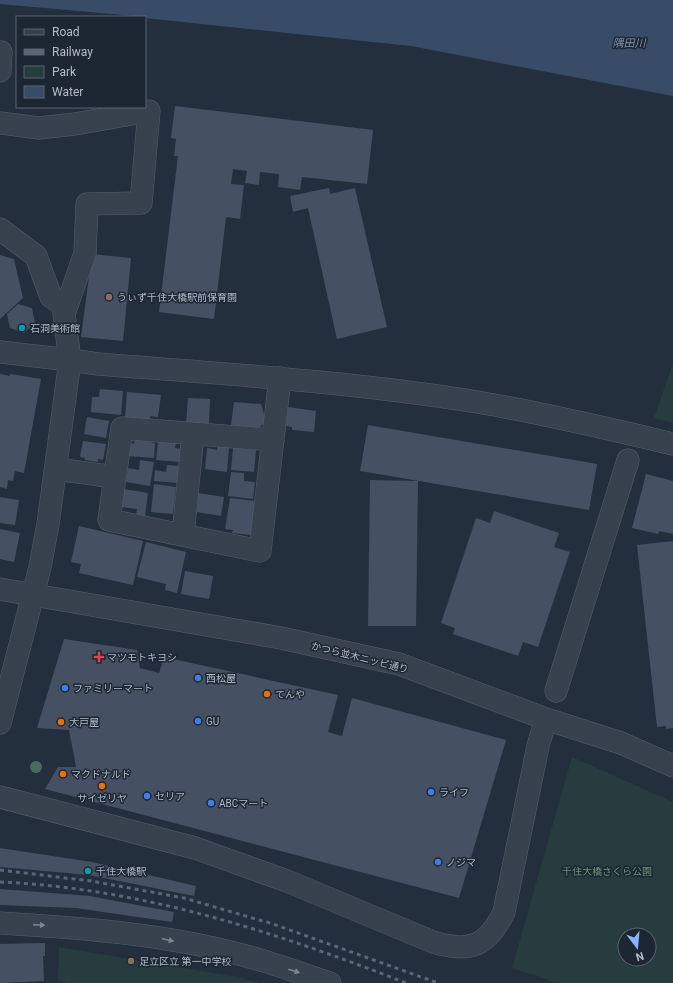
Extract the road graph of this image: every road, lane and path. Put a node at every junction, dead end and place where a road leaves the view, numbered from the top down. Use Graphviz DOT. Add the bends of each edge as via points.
graph roads {
  1 [pos="0,123"];
  2 [pos="0,229"];
  3 [pos="66,307"];
  4 [pos="0,352"];
  5 [pos="70,360"];
  6 [pos="280,378"];
  7 [pos="193,434"];
  8 [pos="273,440"];
  9 [pos="673,444"];
  10 [pos="628,460"];
  11 [pos="56,469"];
  12 [pos="115,477"];
  13 [pos="183,535"];
  14 [pos="0,589"];
  15 [pos="34,595"];
  16 [pos="556,691"];
  17 [pos="546,718"];
  18 [pos="0,723"];
  19 [pos="673,766"];
  20 [pos="0,798"];
  21 [pos="0,923"];
  22 [pos="330,983"];
  1 -- 3 [label="street" via="39,128 150,111 141,203 87,204 85,253"];
  2 -- 3 [label="street" via="36,256 51,297"];
  3 -- 5 [label="street" via="64,314"];
  4 -- 5 [label="street"];
  5 -- 6 [label="street"];
  5 -- 11 [label="street"];
  6 -- 8 [label="street"];
  6 -- 9 [label="street" via="484,403"];
  7 -- 8 [label="street"];
  7 -- 12 [label="street" via="122,428"];
  7 -- 13 [label="street"];
  8 -- 13 [label="street" via="260,551"];
  10 -- 16 [label="street"];
  11 -- 12 [label="street"];
  11 -- 15 [label="street"];
  12 -- 13 [label="street" via="109,520"];
  14 -- 15 [label="street, かつら並木ニッピ通り"];
  15 -- 17 [label="street, かつら並木ニッピ通り" via="281,638 399,664"];
  15 -- 18 [label="street"];
  17 -- 19 [label="street, かつら並木ニッピ通り" via="621,743"];
  17 -- 20 [label="street" via="504,912 496,929 482,941 468,946 451,947 433,942 287,881 195,848"];
  21 -- 22 [label="street, one-way" via="86,928 162,938 246,956"];
}
